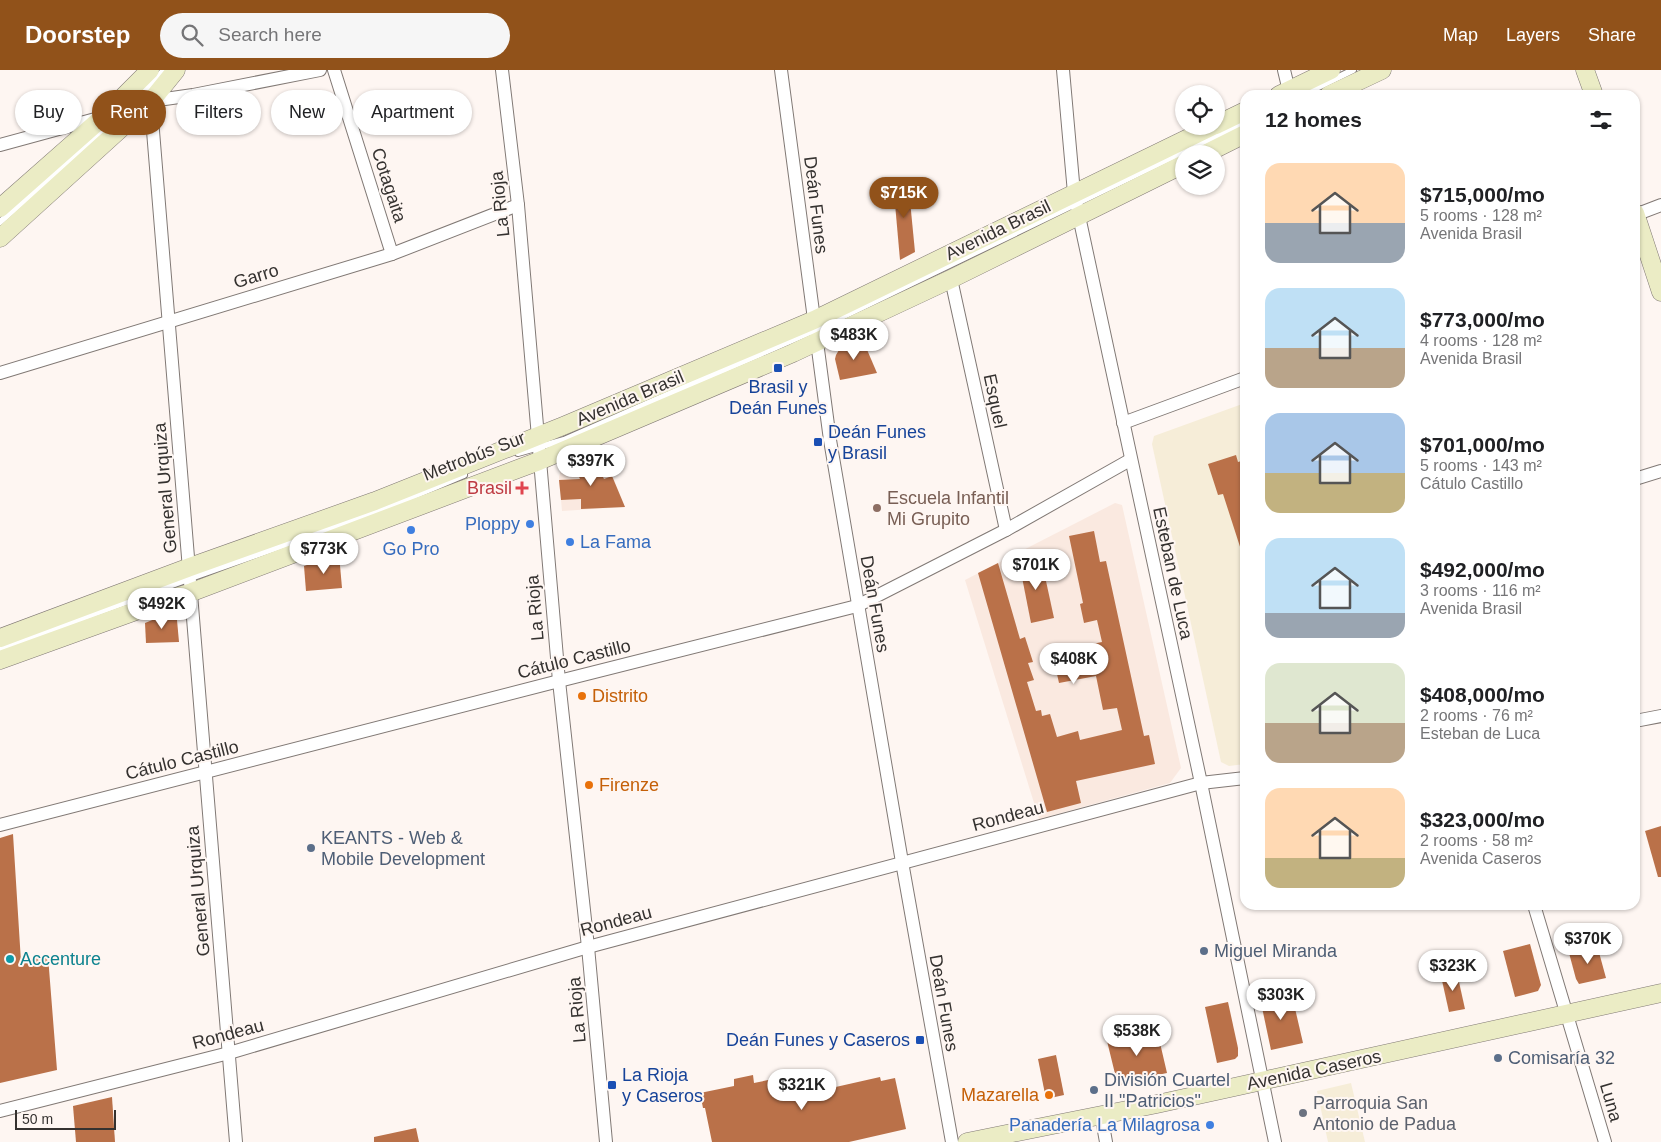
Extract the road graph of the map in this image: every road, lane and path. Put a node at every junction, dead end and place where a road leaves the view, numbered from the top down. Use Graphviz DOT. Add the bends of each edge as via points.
graph roads {
  1 [pos="176,70"];
  2 [pos="320,70"];
  3 [pos="334,70"];
  4 [pos="502,70"];
  5 [pos="781,70"];
  6 [pos="1063,70"];
  7 [pos="1284,70"];
  8 [pos="1331,70"];
  9 [pos="1353,70"];
  10 [pos="1382,70"];
  11 [pos="1585,70"];
  12 [pos="152,78"];
  13 [pos="137,90"];
  14 [pos="1289,90"];
  15 [pos="1297,90"];
  16 [pos="1300,90"];
  17 [pos="1340,90"];
  18 [pos="1592,90"];
  19 [pos="1240,114"];
  20 [pos="92,120"];
  21 [pos="1225,121"];
  22 [pos="1240,124"];
  23 [pos="92,128"];
  24 [pos="1199,135"];
  25 [pos="1240,136"];
  26 [pos="0,145"];
  27 [pos="1223,145"];
  28 [pos="1175,167"];
  29 [pos="1076,204"];
  30 [pos="518,205"];
  31 [pos="1661,205"];
  32 [pos="0,208"];
  33 [pos="1640,212"];
  34 [pos="0,222"];
  35 [pos="1640,229"];
  36 [pos="0,238"];
  37 [pos="392,254"];
  38 [pos="950,279"];
  39 [pos="1661,292"];
  40 [pos="169,320"];
  41 [pos="815,331"];
  42 [pos="0,373"];
  43 [pos="1240,380"];
  44 [pos="1123,423"];
  45 [pos="538,448"];
  46 [pos="510,456"];
  47 [pos="1130,460"];
  48 [pos="1661,471"];
  49 [pos="468,473"];
  50 [pos="1640,477"];
  51 [pos="1006,530"];
  52 [pos="191,579"];
  53 [pos="857,606"];
  54 [pos="0,638"];
  55 [pos="0,649"];
  56 [pos="0,660"];
  57 [pos="559,681"];
  58 [pos="1661,716"];
  59 [pos="1640,720"];
  60 [pos="206,772"];
  61 [pos="1240,779"];
  62 [pos="1201,783"];
  63 [pos="0,825"];
  64 [pos="902,862"];
  65 [pos="1536,910"];
  66 [pos="588,947"];
  67 [pos="1661,993"];
  68 [pos="1567,1015"];
  69 [pos="229,1053"];
  70 [pos="1263,1081"];
  71 [pos="0,1110"];
  72 [pos="1101,1114"];
  73 [pos="236,1142"];
  74 [pos="606,1142"];
  75 [pos="952,1142"];
  76 [pos="967,1142"];
  77 [pos="1106,1142"];
  78 [pos="1275,1142"];
  79 [pos="1605,1142"];
  1 -- 12 [label="main road"];
  2 -- 12 [label="street" via="193,95"];
  3 -- 37 [label="street, Cotagaita"];
  4 -- 30 [label="street, La Rioja"];
  5 -- 41 [label="street, Deán Funes"];
  6 -- 29 [label="street, Esteban de Luca"];
  7 -- 14 [label="street"];
  8 -- 15 [label="main road"];
  9 -- 16 [label="lane"];
  10 -- 17 [label="main road"];
  11 -- 18 [label="main road"];
  12 -- 13 [label="main road"];
  12 -- 34 [label="lane" via="129,108"];
  12 -- 36 [label="main road"];
  12 -- 40 [label="street, General Urquiza"];
  19 -- 21 [label="main road, Avenida Brasil"];
  20 -- 26 [label="street"];
  22 -- 29 [label="lane"];
  23 -- 32 [label="main road"];
  24 -- 29 [label="main road, Avenida Brasil"];
  25 -- 27 [label="main road"];
  28 -- 29 [label="main road, Avenida Brasil"];
  29 -- 38 [label="main road, Avenida Brasil"];
  29 -- 41 [label="main road, Avenida Brasil"];
  29 -- 44 [label="street, Esteban de Luca"];
  30 -- 37 [label="street, Garro"];
  30 -- 45 [label="street, La Rioja"];
  31 -- 33 [label="street"];
  35 -- 39 [label="main road"];
  37 -- 40 [label="street, Garro"];
  38 -- 41 [label="main road, Avenida Brasil"];
  38 -- 51 [label="street, Esquel"];
  40 -- 42 [label="street, Garro"];
  40 -- 52 [label="street, General Urquiza"];
  41 -- 45 [label="main road, Avenida Brasil"];
  41 -- 45 [label="main road, Avenida Brasil"];
  41 -- 53 [label="street, Deán Funes"];
  43 -- 44 [label="street"];
  44 -- 47 [label="street, Esteban de Luca"];
  45 -- 46 [label="lane, Metrobús Sur"];
  45 -- 52 [label="main road, Avenida Brasil"];
  45 -- 52 [label="main road, Avenida Brasil" via="375,501"];
  45 -- 57 [label="street, La Rioja"];
  47 -- 51 [label="street, Cátulo Castillo"];
  47 -- 62 [label="street, Esteban de Luca"];
  48 -- 50 [label="street"];
  49 -- 52 [label="lane, Metrobús Sur" via="369,515"];
  51 -- 53 [label="street, Cátulo Castillo"];
  52 -- 54 [label="main road, Avenida Brasil"];
  52 -- 55 [label="lane, Metrobús Sur"];
  52 -- 56 [label="main road, Avenida Brasil" via="169,598"];
  52 -- 60 [label="street, General Urquiza"];
  53 -- 57 [label="street, Cátulo Castillo"];
  53 -- 64 [label="street, Deán Funes"];
  57 -- 60 [label="street, Cátulo Castillo"];
  57 -- 66 [label="street, La Rioja"];
  58 -- 59 [label="street"];
  60 -- 63 [label="street, Cátulo Castillo"];
  60 -- 69 [label="street, General Urquiza"];
  61 -- 62 [label="street, Rondeau"];
  62 -- 64 [label="street, Rondeau"];
  62 -- 70 [label="street, Esteban de Luca"];
  64 -- 66 [label="street, Rondeau"];
  64 -- 75 [label="street, Deán Funes"];
  65 -- 68 [label="street, Luna"];
  66 -- 69 [label="street, Rondeau"];
  66 -- 74 [label="street, La Rioja"];
  67 -- 68 [label="main road, Avenida Caseros"];
  68 -- 70 [label="main road, Avenida Caseros"];
  68 -- 79 [label="street, Luna"];
  69 -- 71 [label="street, Rondeau"];
  69 -- 73 [label="street, General Urquiza"];
  70 -- 72 [label="main road, Avenida Caseros"];
  70 -- 78 [label="street, Esteban de Luca"];
  72 -- 76 [label="main road, Avenida Caseros"];
  72 -- 77 [label="street"];
}
